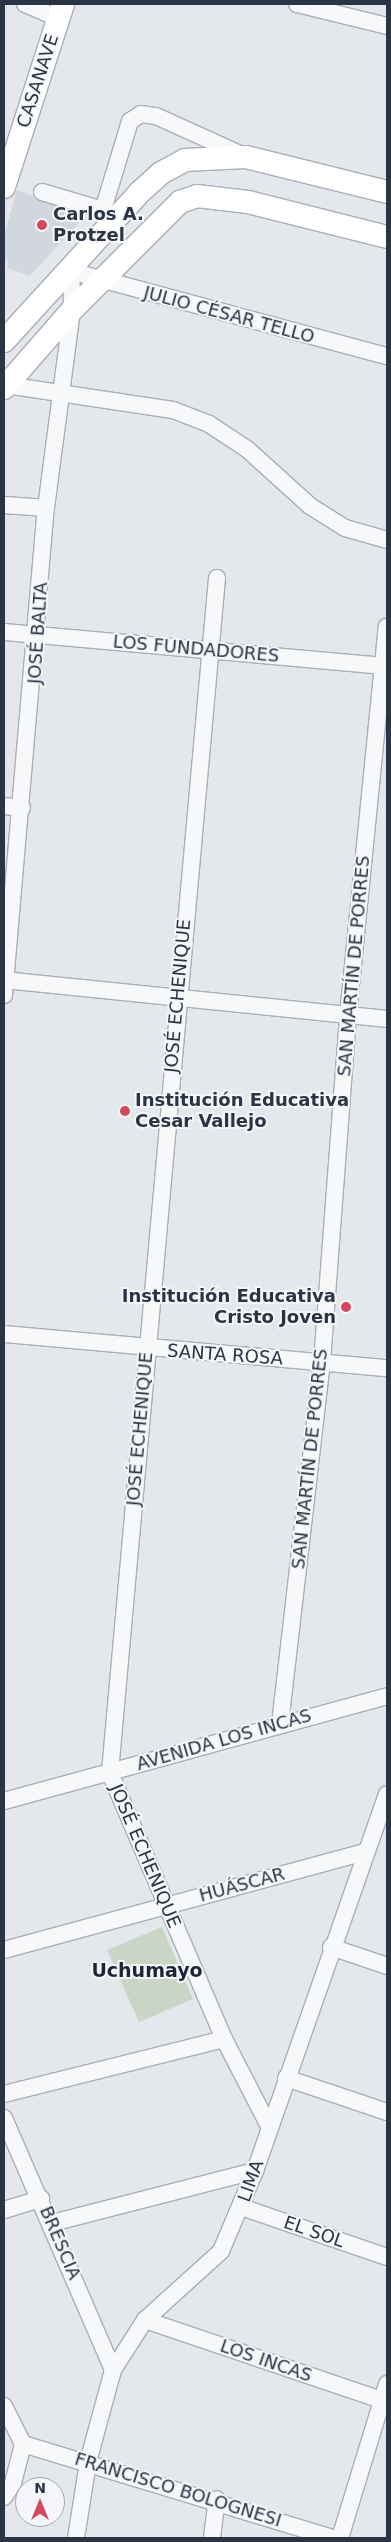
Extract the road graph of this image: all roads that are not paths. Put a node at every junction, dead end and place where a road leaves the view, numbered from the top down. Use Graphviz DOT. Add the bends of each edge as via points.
graph roads {
  1 [pos="25,4"];
  2 [pos="297,4"];
  3 [pos="60,11"];
  4 [pos="387,26"];
  5 [pos="246,157"];
  6 [pos="4,187"];
  7 [pos="42,192"];
  8 [pos="387,192"];
  9 [pos="108,216"];
  10 [pos="387,237"];
  11 [pos="71,271"];
  12 [pos="102,282"];
  13 [pos="72,310"];
  14 [pos="4,341"];
  15 [pos="387,356"];
  16 [pos="5,387"];
  17 [pos="64,397"];
  18 [pos="4,505"];
  19 [pos="46,508"];
  20 [pos="387,540"];
  21 [pos="217,578"];
  22 [pos="387,627"];
  23 [pos="4,632"];
  24 [pos="39,635"];
  25 [pos="210,650"];
  26 [pos="385,665"];
  27 [pos="4,806"];
  28 [pos="22,808"];
  29 [pos="4,985"];
  30 [pos="178,997"];
  31 [pos="348,1015"];
  32 [pos="387,1019"];
  33 [pos="4,1334"];
  34 [pos="146,1349"];
  35 [pos="322,1362"];
  36 [pos="387,1368"];
  37 [pos="387,1696"];
  38 [pos="280,1724"];
  39 [pos="110,1773"];
  40 [pos="387,1794"];
  41 [pos="4,1801"];
  42 [pos="383,1816"];
  43 [pos="364,1852"];
  44 [pos="165,1906"];
  45 [pos="331,1947"];
  46 [pos="4,1950"];
  47 [pos="387,1966"];
  48 [pos="224,2039"];
  49 [pos="286,2078"];
  50 [pos="4,2094"];
  51 [pos="387,2112"];
  52 [pos="4,2118"];
  53 [pos="270,2128"];
  54 [pos="255,2171"];
  55 [pos="40,2199"];
  56 [pos="241,2207"];
  57 [pos="4,2210"];
  58 [pos="52,2224"];
  59 [pos="387,2257"];
  60 [pos="145,2320"];
  61 [pos="113,2370"];
  62 [pos="387,2384"];
  63 [pos="385,2401"];
  64 [pos="4,2406"];
  65 [pos="23,2444"];
  66 [pos="88,2462"];
  67 [pos="4,2497"];
  68 [pos="217,2499"];
  69 [pos="76,2538"];
  70 [pos="212,2538"];
  71 [pos="333,2538"];
  72 [pos="340,2538"];
  1 -- 3 [label="street"];
  2 -- 4 [label="street"];
  3 -- 6 [label="street, CASANAVE"];
  5 -- 8 [label="street"];
  5 -- 9 [label="street" via="185,160 161,173"];
  5 -- 9 [label="street" via="156,116 141,114 130,121"];
  7 -- 9 [label="street"];
  9 -- 11 [label="street"];
  10 -- 12 [label="street" via="248,202 197,196 164,215"];
  11 -- 12 [label="street, JULIO CÉSAR TELLO"];
  11 -- 13 [label="street, JOSÉ BALTA"];
  11 -- 14 [label="street"];
  12 -- 13 [label="street"];
  12 -- 15 [label="street, JULIO CÉSAR TELLO"];
  13 -- 16 [label="street"];
  13 -- 17 [label="street, JOSÉ BALTA"];
  16 -- 17 [label="street"];
  17 -- 19 [label="street, JOSÉ BALTA"];
  17 -- 20 [label="street" via="173,410 209,424 247,449 310,506 345,528"];
  18 -- 19 [label="street"];
  19 -- 24 [label="street, JOSÉ BALTA"];
  21 -- 25 [label="street, JOSÉ ECHENIQUE"];
  22 -- 26 [label="street, SAN MARTÍN DE PORRES"];
  23 -- 24 [label="street, LOS FUNDADORES"];
  24 -- 25 [label="street, LOS FUNDADORES"];
  24 -- 28 [label="street, JOSÉ BALTA"];
  25 -- 26 [label="street, LOS FUNDADORES"];
  25 -- 30 [label="street, JOSÉ ECHENIQUE"];
  26 -- 31 [label="street, SAN MARTÍN DE PORRES"];
  27 -- 28 [label="street"];
  28 -- 29 [label="street, JOSÉ BALTA"];
  29 -- 30 [label="street"];
  30 -- 31 [label="street"];
  30 -- 34 [label="street, JOSÉ ECHENIQUE"];
  31 -- 32 [label="street"];
  31 -- 35 [label="street, SAN MARTÍN DE PORRES"];
  33 -- 34 [label="street, SANTA ROSA"];
  34 -- 35 [label="street, SANTA ROSA"];
  34 -- 39 [label="street, JOSÉ ECHENIQUE"];
  35 -- 36 [label="street, SANTA ROSA"];
  35 -- 38 [label="street, SAN MARTÍN DE PORRES"];
  37 -- 38 [label="street, AVENIDA LOS INCAS"];
  38 -- 39 [label="street, AVENIDA LOS INCAS"];
  39 -- 41 [label="street, AVENIDA LOS INCAS"];
  39 -- 44 [label="street, JOSÉ ECHENIQUE"];
  40 -- 42 [label="street, LIMA"];
  42 -- 43 [label="street, LIMA"];
  43 -- 44 [label="street, HUÁSCAR"];
  43 -- 45 [label="street, LIMA"];
  44 -- 46 [label="street, HUÁSCAR"];
  44 -- 48 [label="street, JOSÉ ECHENIQUE"];
  45 -- 47 [label="street"];
  45 -- 49 [label="street, LIMA"];
  48 -- 50 [label="street"];
  48 -- 53 [label="street, JOSÉ ECHENIQUE"];
  49 -- 51 [label="street"];
  49 -- 53 [label="street, LIMA"];
  52 -- 55 [label="street, BRESCIA"];
  53 -- 54 [label="street, LIMA"];
  54 -- 56 [label="street, LIMA"];
  54 -- 58 [label="street"];
  55 -- 57 [label="street"];
  55 -- 58 [label="street, BRESCIA"];
  56 -- 59 [label="street, EL SOL"];
  56 -- 60 [label="street, LIMA" via="221,2251"];
  58 -- 61 [label="street, BRESCIA"];
  60 -- 61 [label="street, LIMA"];
  60 -- 63 [label="street, LOS INCAS"];
  61 -- 66 [label="street, LIMA"];
  62 -- 63 [label="street"];
  63 -- 72 [label="street"];
  64 -- 65 [label="street"];
  65 -- 66 [label="street, FRANCISCO BOLOGNESI"];
  65 -- 67 [label="street" via="13,2482"];
  66 -- 68 [label="street, FRANCISCO BOLOGNESI"];
  66 -- 69 [label="street, LIMA"];
  68 -- 70 [label="street"];
  68 -- 71 [label="street, FRANCISCO BOLOGNESI"];
}
